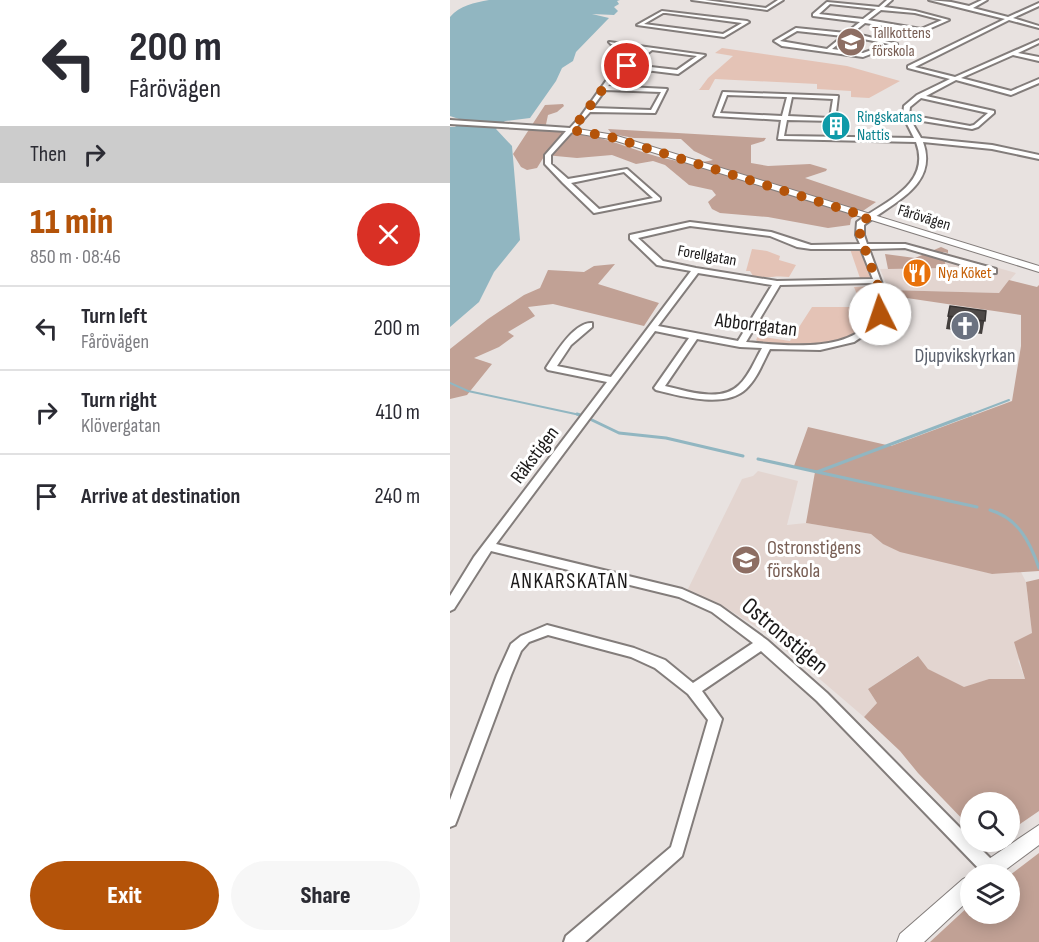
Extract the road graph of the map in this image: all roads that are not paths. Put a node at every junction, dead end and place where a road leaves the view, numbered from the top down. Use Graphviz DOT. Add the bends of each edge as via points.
graph roads {
  1 [pos="694,0"];
  2 [pos="781,0"];
  3 [pos="890,0"];
  4 [pos="931,0"];
  5 [pos="985,0"];
  6 [pos="722,2"];
  7 [pos="1039,4"];
  8 [pos="712,8"];
  9 [pos="880,8"];
  10 [pos="969,8"];
  11 [pos="705,12"];
  12 [pos="698,16"];
  13 [pos="1011,20"];
  14 [pos="690,21"];
  15 [pos="864,21"];
  16 [pos="682,25"];
  17 [pos="1039,27"];
  18 [pos="676,29"];
  19 [pos="847,35"];
  20 [pos="1039,41"];
  21 [pos="611,43"];
  22 [pos="651,48"];
  23 [pos="828,50"];
  24 [pos="1014,53"];
  25 [pos="1039,59"];
  26 [pos="627,66"];
  27 [pos="954,80"];
  28 [pos="1039,81"];
  29 [pos="603,88"];
  30 [pos="789,95"];
  31 [pos="919,96"];
  32 [pos="588,110"];
  33 [pos="906,116"];
  34 [pos="784,118"];
  35 [pos="452,122"];
  36 [pos="572,130"];
  37 [pos="919,140"];
  38 [pos="1039,157"];
  39 [pos="565,182"];
  40 [pos="868,217"];
  41 [pos="863,245"];
  42 [pos="1039,269"];
  43 [pos="696,270"];
  44 [pos="993,271"];
  45 [pos="876,281"];
  46 [pos="777,283"];
  47 [pos="589,325"];
  48 [pos="653,328"];
  49 [pos="695,336"];
  50 [pos="740,344"];
  51 [pos="767,347"];
  52 [pos="614,380"];
  53 [pos="488,546"];
  54 [pos="450,606"];
  55 [pos="764,643"];
  56 [pos="693,690"];
  57 [pos="450,820"];
  58 [pos="1039,834"];
  59 [pos="979,864"];
  60 [pos="998,864"];
  61 [pos="960,895"];
  62 [pos="572,942"];
  63 [pos="908,942"];
  1 -- 6 [label="street"];
  2 -- 6 [label="street" via="767,9"];
  3 -- 9 [label="street"];
  4 -- 10 [label="street"];
  5 -- 10 [label="street"];
  6 -- 8 [label="street"];
  7 -- 13 [label="street"];
  9 -- 15 [label="street"];
  9 -- 15 [label="street" via="831,3 815,13"];
  9 -- 15 [label="street" via="915,12 947,22 922,31"];
  10 -- 13 [label="street"];
  11 -- 12 [label="street"];
  12 -- 14 [label="street"];
  12 -- 18 [label="street" via="662,12 639,25"];
  12 -- 18 [label="street" via="747,22 724,36"];
  13 -- 17 [label="street"];
  13 -- 27 [label="street" via="909,67"];
  15 -- 19 [label="street"];
  16 -- 18 [label="street"];
  19 -- 23 [label="street"];
  19 -- 23 [label="street" via="894,44 864,55"];
  19 -- 23 [label="street" via="796,29 776,41"];
  20 -- 24 [label="street"];
  21 -- 22 [label="street"];
  22 -- 26 [label="street"];
  22 -- 26 [label="street" via="702,55 678,72"];
  24 -- 25 [label="street"];
  24 -- 27 [label="street"];
  26 -- 29 [label="street"];
  27 -- 28 [label="street" via="1011,93"];
  27 -- 31 [label="street"];
  29 -- 32 [label="street"];
  29 -- 32 [label="street" via="665,90 653,112"];
  30 -- 34 [label="street"];
  30 -- 34 [label="street" via="836,97 833,120"];
  30 -- 34 [label="street" via="725,93 716,115"];
  31 -- 33 [label="street" via="905,109"];
  31 -- 33 [label="street" via="992,112 970,128"];
  32 -- 36 [label="street"];
  33 -- 37 [label="street"];
  34 -- 37 [label="street" via="780,138"];
  35 -- 36 [label="street, Fårövägen"];
  36 -- 39 [label="street" via="548,155 548,164"];
  36 -- 40 [label="street, Fårövägen" via="611,137"];
  37 -- 38 [label="street" via="992,147"];
  37 -- 40 [label="street" via="925,159 920,174 911,186"];
  39 -- 39 [label="street" via="597,211 657,198 625,170"];
  40 -- 41 [label="street, Abborrgatan" via="860,224"];
  40 -- 42 [label="street, Fårövägen"];
  41 -- 43 [label="street, Forellgatan" via="811,247 771,234 690,224 633,237 660,263"];
  41 -- 44 [label="street" via="905,246"];
  41 -- 45 [label="street, Abborrgatan"];
  43 -- 46 [label="street, Forellgatan"];
  43 -- 48 [label="street, Räkstigen"];
  45 -- 46 [label="street, Forellgatan"];
  45 -- 51 [label="street, Abborrgatan" via="882,297 880,314 871,327 832,345 808,349"];
  46 -- 50 [label="street"];
  47 -- 52 [label="street" via="563,348 551,368"];
  48 -- 49 [label="street, Abborrgatan"];
  48 -- 52 [label="street, Räkstigen"];
  49 -- 50 [label="street, Abborrgatan"];
  49 -- 51 [label="street" via="659,388 714,398 730,394 742,389"];
  50 -- 51 [label="street, Abborrgatan"];
  52 -- 53 [label="street, Räkstigen"];
  53 -- 54 [label="street, Räkstigen"];
  53 -- 55 [label="street, Ostronstigen" via="682,593 716,609"];
  55 -- 56 [label="street"];
  55 -- 59 [label="street, Ostronstigen" via="822,697"];
  56 -- 57 [label="street" via="660,664 634,653 547,630 525,639 516,648 504,675"];
  56 -- 62 [label="street" via="715,719 677,851"];
  58 -- 60 [label="street"];
  61 -- 63 [label="street"];
}
